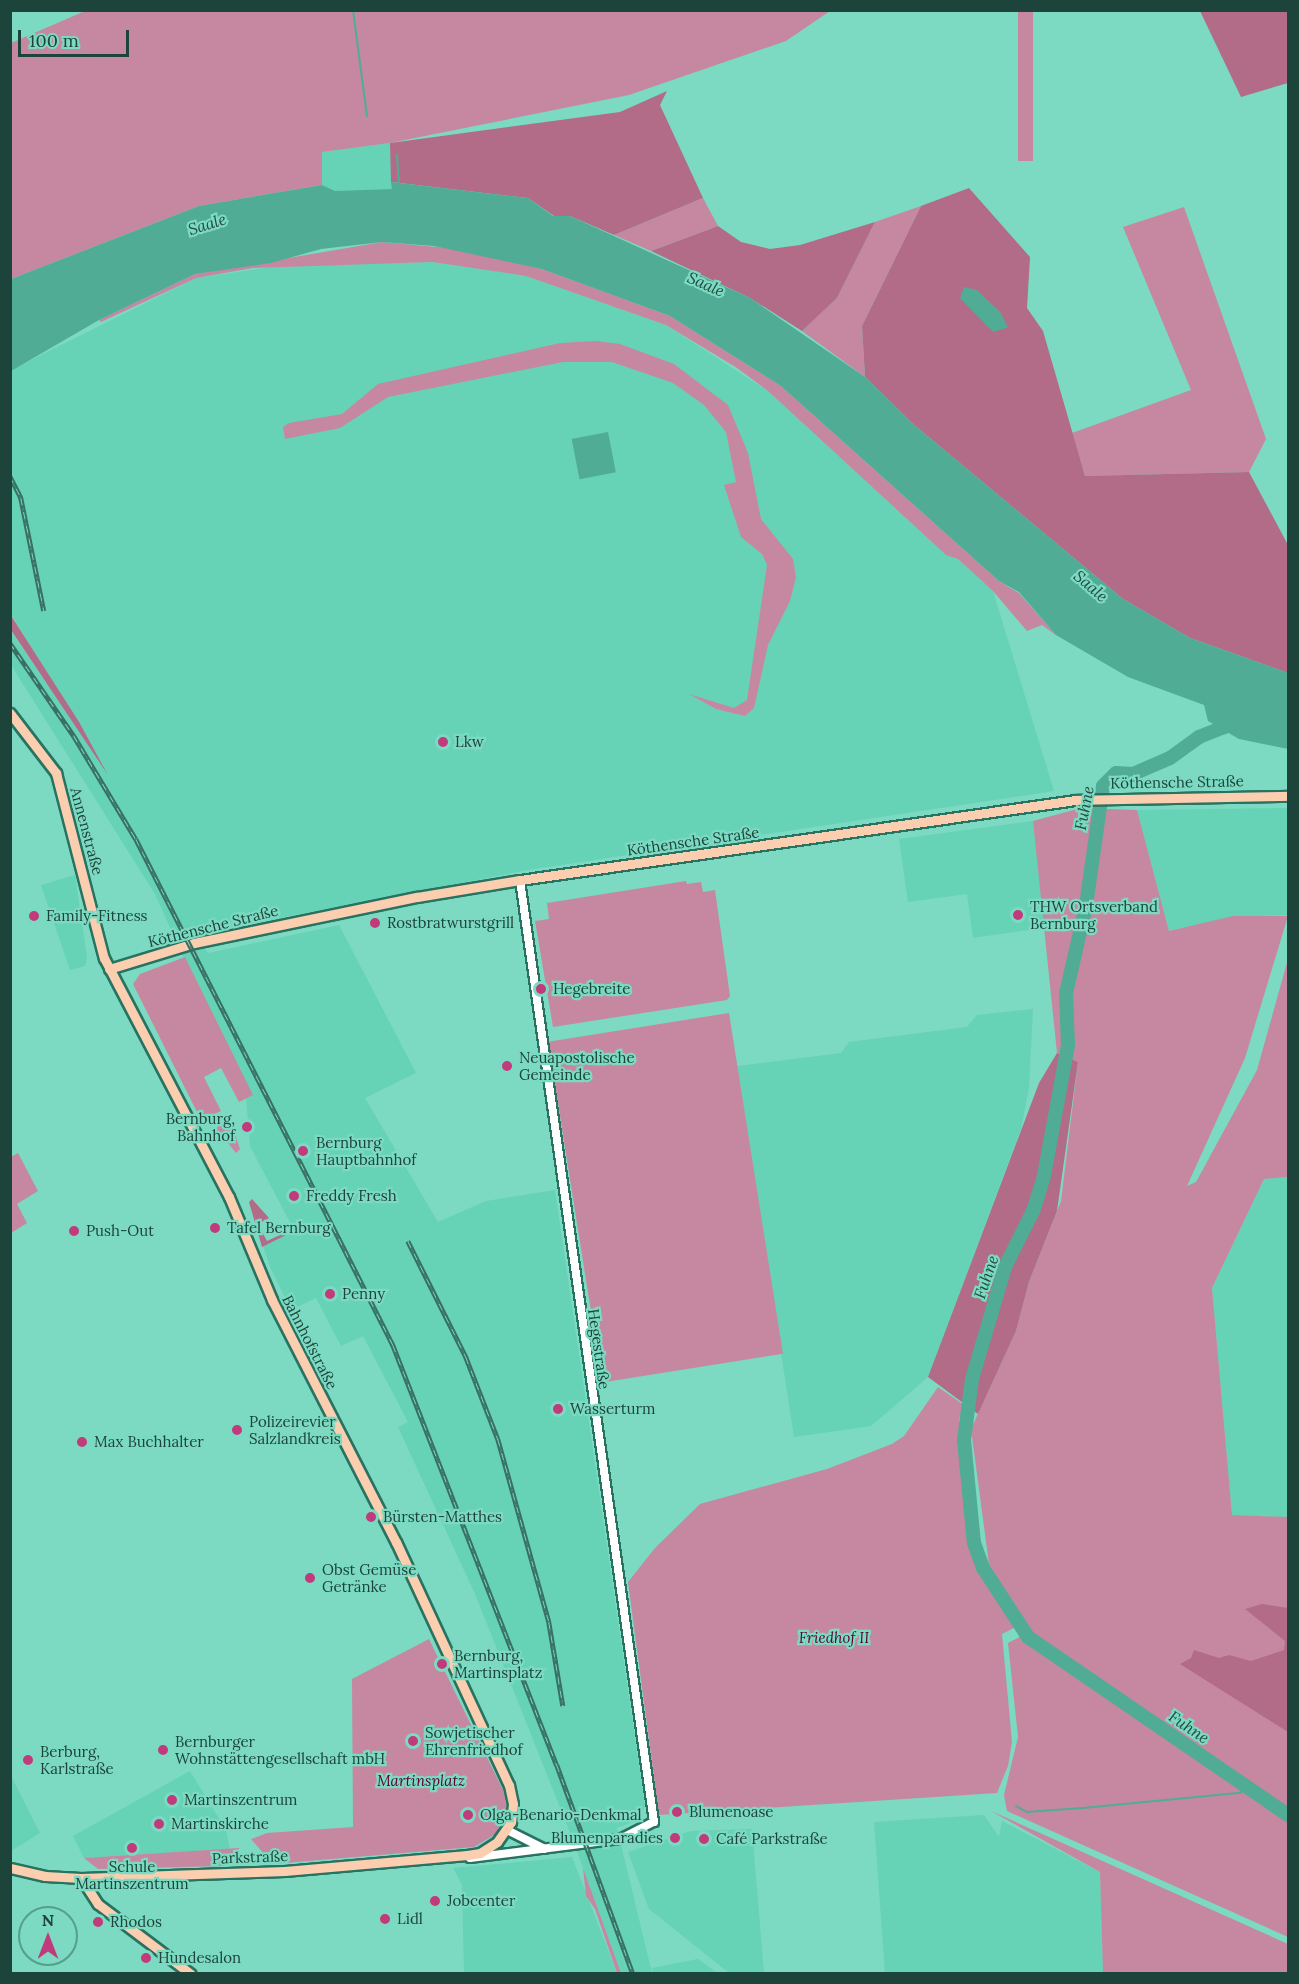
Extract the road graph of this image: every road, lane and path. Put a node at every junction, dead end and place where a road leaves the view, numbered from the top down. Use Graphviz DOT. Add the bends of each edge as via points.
graph roads {
  1 [pos="10,713"];
  2 [pos="1288,796"];
  3 [pos="520,880"];
  4 [pos="109,969"];
  5 [pos="654,1822"];
  6 [pos="507,1830"];
  7 [pos="549,1850"];
  8 [pos="420,1859"];
  9 [pos="10,1868"];
  10 [pos="81,1878"];
  11 [pos="191,1974"];
  1 -- 4 [label="main road, Annenstraße" via="56,773 100,948"];
  2 -- 3 [label="main road, Köthensche Straße" via="1086,798"];
  3 -- 4 [label="main road, Köthensche Straße" via="194,943"];
  3 -- 5 [label="street, Hegestraße"];
  4 -- 6 [label="main road, Bahnhofstraße" via="229,1197 287,1334 396,1542 484,1730 512,1793"];
  5 -- 7 [label="street, Parkstraße" via="620,1839"];
  6 -- 7 [label="street" via="532,1846"];
  6 -- 8 [label="main road, Parkstraße" via="480,1853"];
  7 -- 8 [label="street, Parkstraße" via="423,1863"];
  8 -- 10 [label="main road, Parkstraße" via="285,1871"];
  9 -- 10 [label="main road, Parkstraße" via="45,1876"];
  10 -- 11 [label="main road" via="98,1904"];
}
